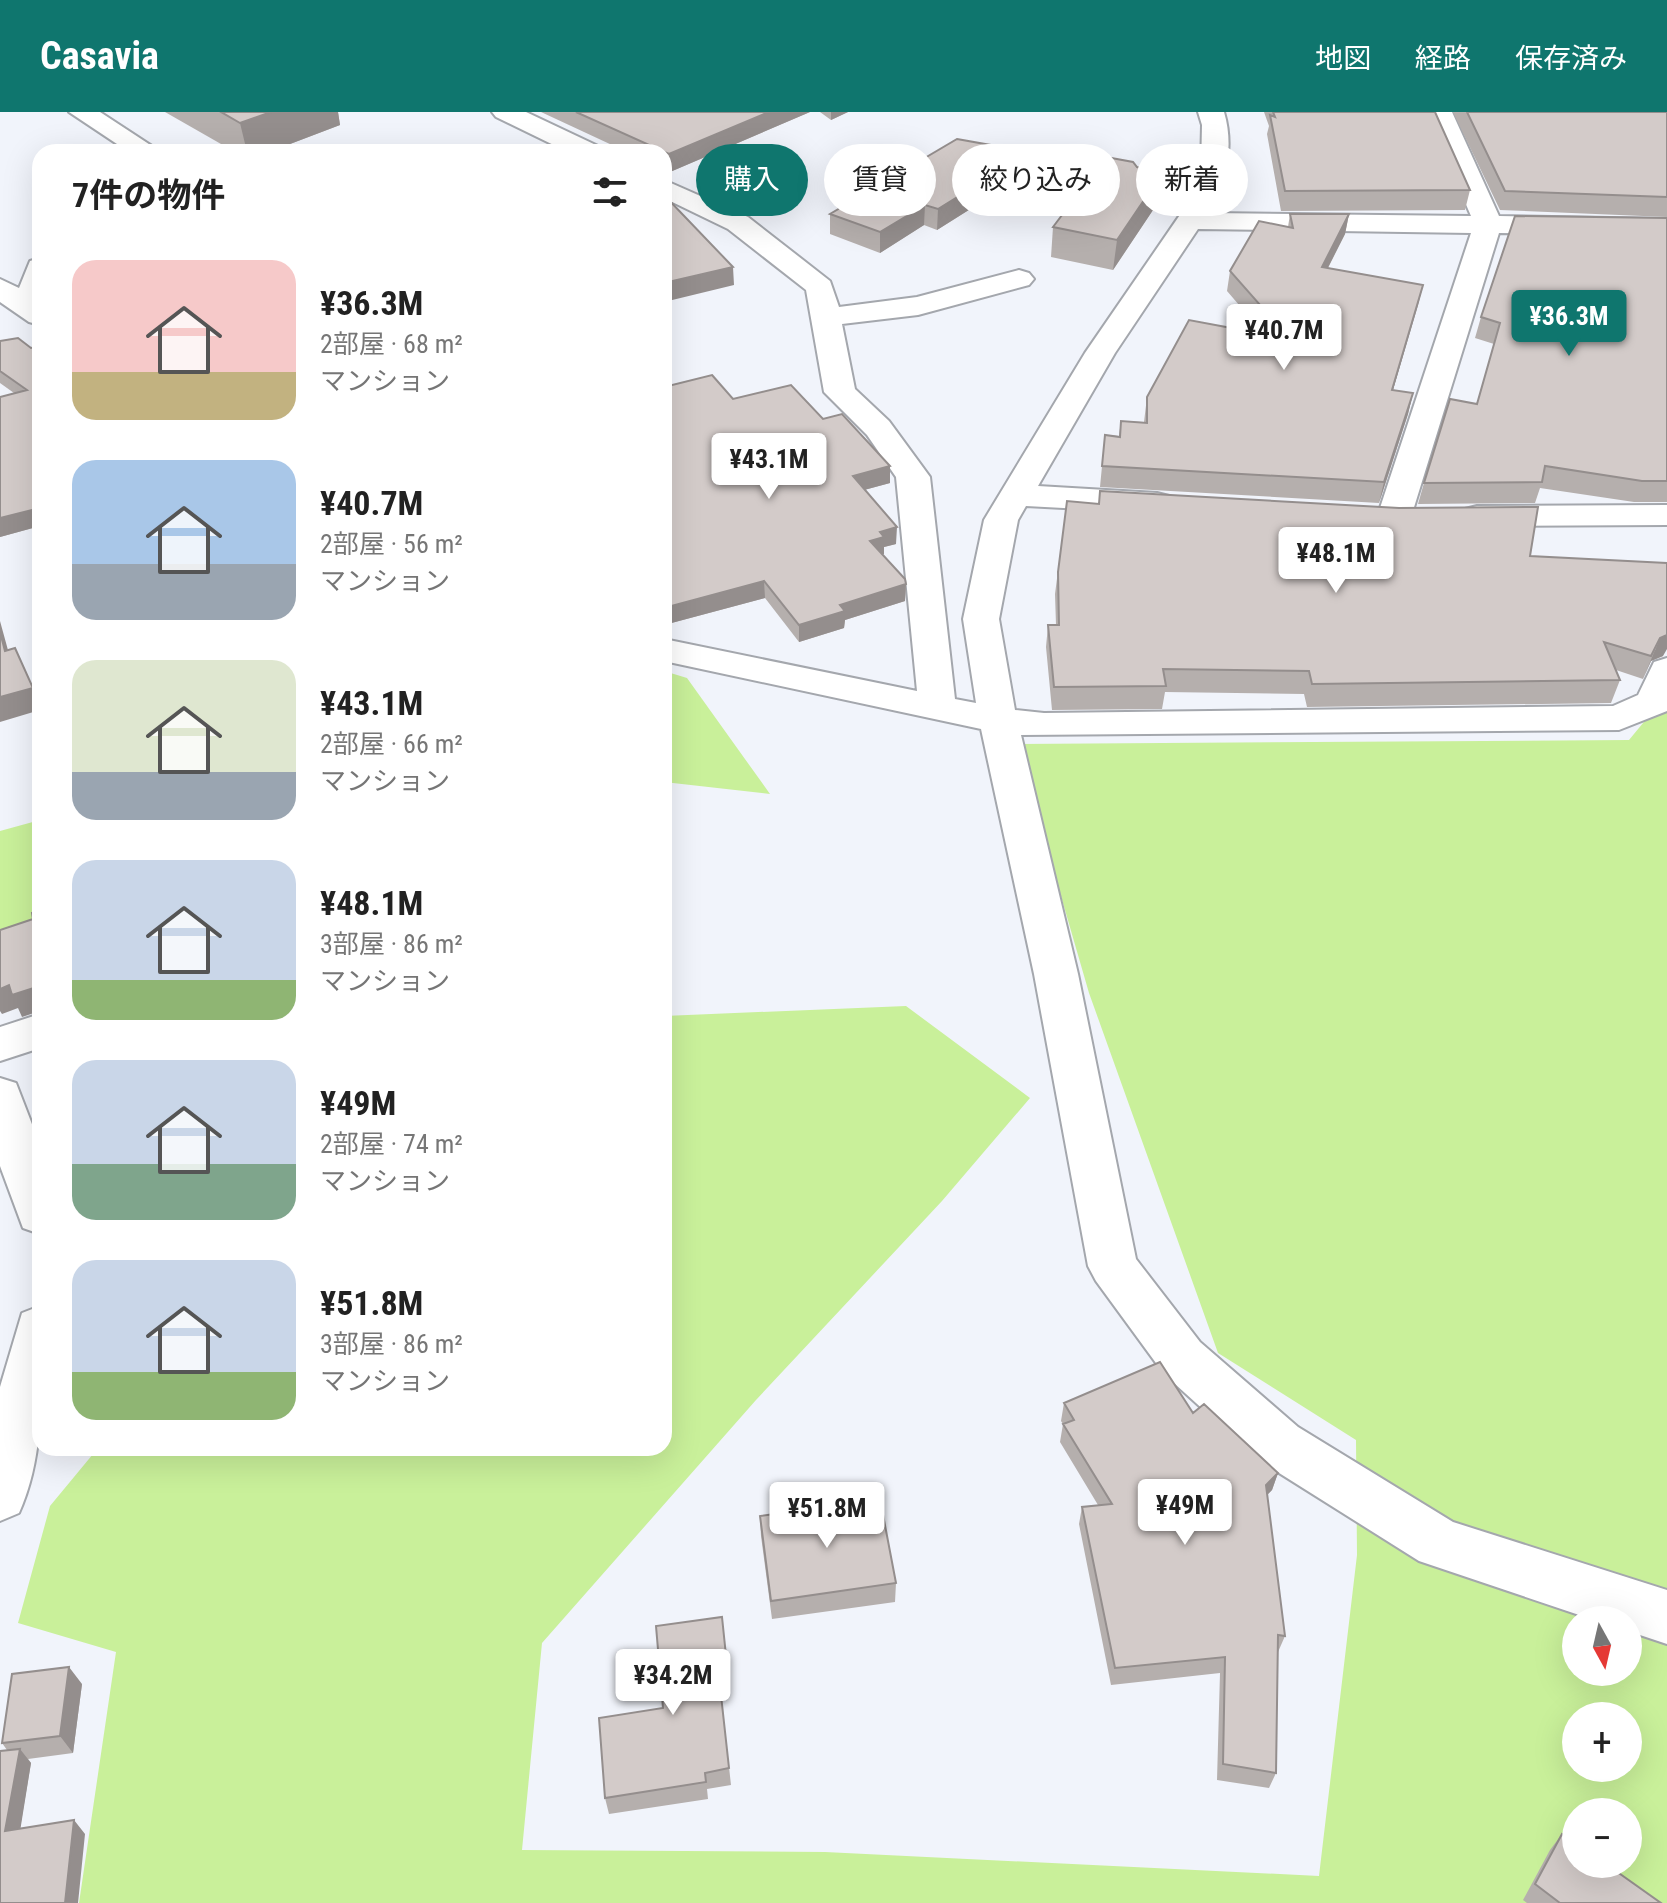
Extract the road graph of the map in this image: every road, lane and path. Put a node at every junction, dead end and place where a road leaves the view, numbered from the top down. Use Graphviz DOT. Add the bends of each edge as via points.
graph roads {
  1 [pos="82,112"];
  2 [pos="505,112"];
  3 [pos="1211,112"];
  4 [pos="1439,112"];
  5 [pos="135,144"];
  6 [pos="572,144"];
  7 [pos="672,192"];
  8 [pos="1190,221"];
  9 [pos="1488,223"];
  10 [pos="1667,227"];
  11 [pos="1019,279"];
  12 [pos="0,288"];
  13 [pos="829,317"];
  14 [pos="32,325"];
  15 [pos="1016,495"];
  16 [pos="1190,505"];
  17 [pos="1667,515"];
  18 [pos="672,652"];
  19 [pos="1667,670"];
  20 [pos="937,707"];
  21 [pos="998,720"];
  22 [pos="32,1034"];
  23 [pos="0,1044"];
  24 [pos="0,1096"];
  25 [pos="32,1190"];
  26 [pos="32,1362"];
  27 [pos="0,1496"];
  28 [pos="1667,1617"];
  1 -- 5 [label="street"];
  2 -- 6 [label="street"];
  3 -- 8 [label="street" via="1214,169"];
  4 -- 9 [label="street"];
  7 -- 13 [label="street" via="738,223 820,287"];
  8 -- 9 [label="street"];
  8 -- 15 [label="street" via="1100,353"];
  9 -- 10 [label="street"];
  9 -- 17 [label="street" via="1405,516"];
  11 -- 13 [label="street" via="918,306"];
  12 -- 14 [label="street"];
  13 -- 20 [label="street" via="840,392 878,428 913,477"];
  15 -- 16 [label="street"];
  15 -- 21 [label="street" via="1001,520 981,619"];
  18 -- 20 [label="street"];
  19 -- 21 [label="street" via="1654,702 1619,718 1059,725"];
  20 -- 21 [label="street"];
  21 -- 28 [label="street" via="1056,974 1113,1266 1147,1312 1182,1358 1279,1444 1438,1543"];
  22 -- 23 [label="street"];
  24 -- 25 [label="street"];
  26 -- 27 [label="street"];
}
